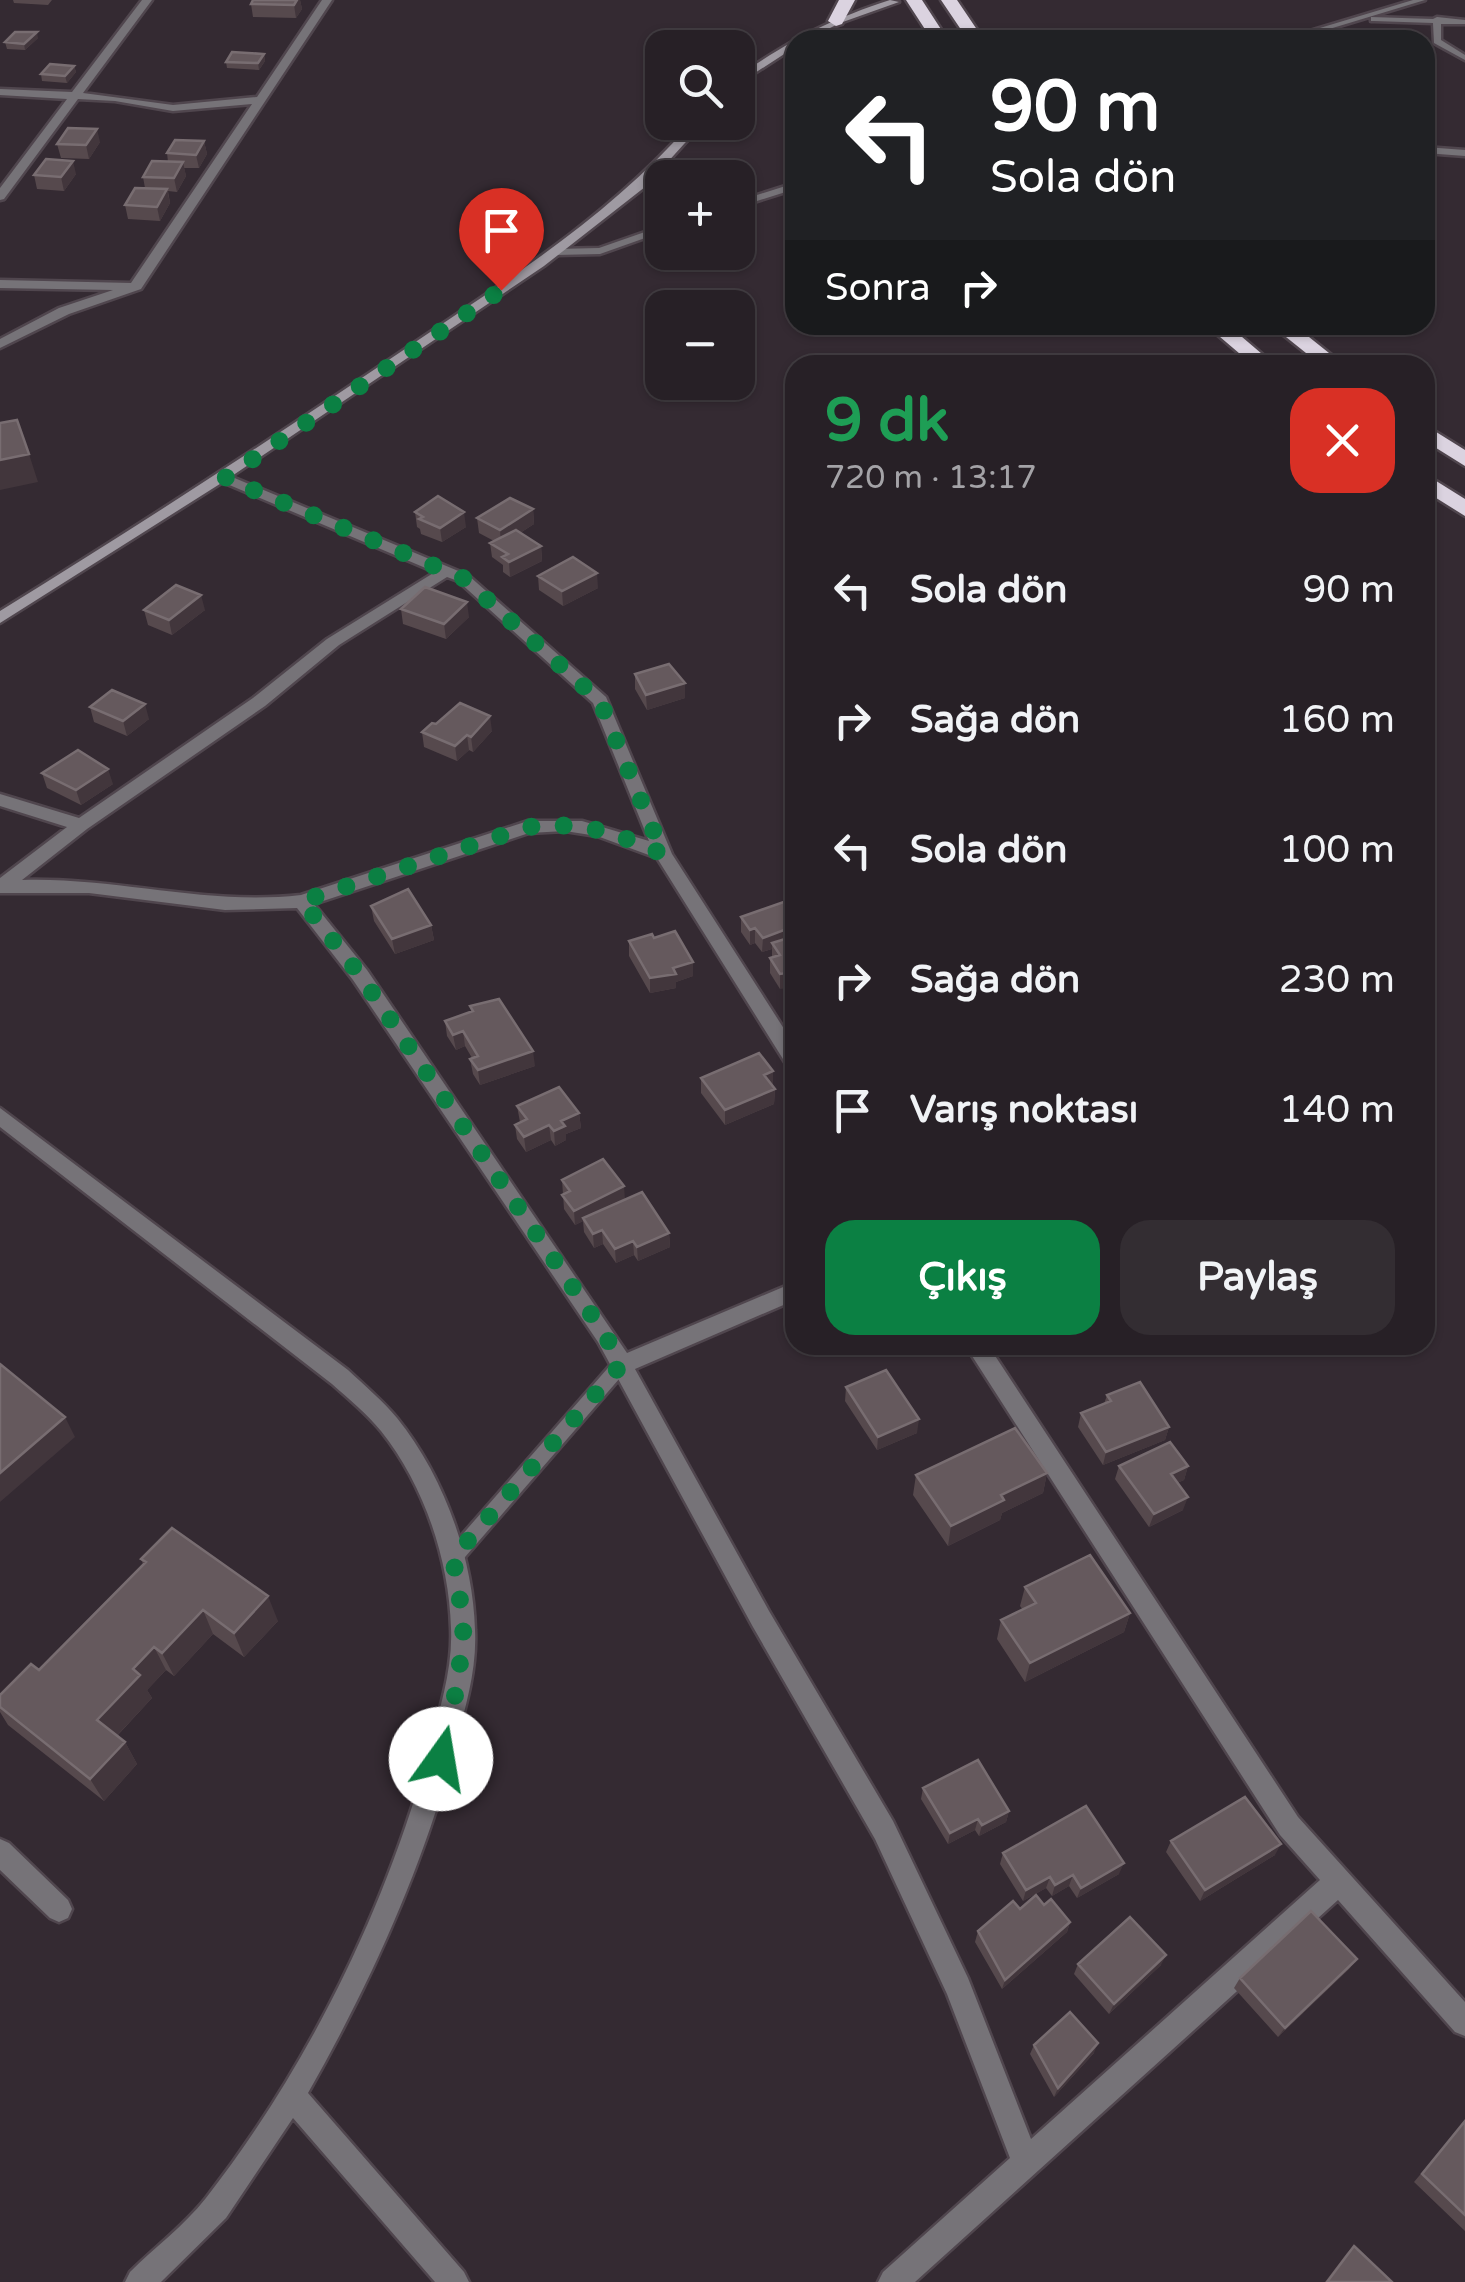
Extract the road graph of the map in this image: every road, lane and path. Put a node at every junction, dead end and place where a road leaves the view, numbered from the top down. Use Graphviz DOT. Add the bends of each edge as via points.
graph roads {
  1 [pos="147,0"];
  2 [pos="327,0"];
  3 [pos="846,0"];
  4 [pos="914,0"];
  5 [pos="950,0"];
  6 [pos="1421,0"];
  7 [pos="894,2"];
  8 [pos="1438,19"];
  9 [pos="1357,20"];
  10 [pos="836,21"];
  11 [pos="1465,22"];
  12 [pos="818,30"];
  13 [pos="934,30"];
  14 [pos="970,30"];
  15 [pos="1320,30"];
  16 [pos="785,49"];
  17 [pos="1465,58"];
  18 [pos="755,69"];
  19 [pos="0,92"];
  20 [pos="76,96"];
  21 [pos="260,100"];
  22 [pos="683,140"];
  23 [pos="1435,151"];
  24 [pos="1465,153"];
  25 [pos="785,189"];
  26 [pos="0,196"];
  27 [pos="755,199"];
  28 [pos="645,235"];
  29 [pos="556,252"];
  30 [pos="0,284"];
  31 [pos="136,286"];
  32 [pos="1228,335"];
  33 [pos="1295,335"];
  34 [pos="0,344"];
  35 [pos="1254,355"];
  36 [pos="1321,355"];
  37 [pos="1435,438"];
  38 [pos="1465,460"];
  39 [pos="225,478"];
  40 [pos="1435,488"];
  41 [pos="1465,509"];
  42 [pos="446,571"];
  43 [pos="0,618"];
  44 [pos="0,800"];
  45 [pos="81,825"];
  46 [pos="663,854"];
  47 [pos="1,887"];
  48 [pos="302,901"];
  49 [pos="785,1046"];
  50 [pos="0,1116"];
  51 [pos="785,1295"];
  52 [pos="983,1355"];
  53 [pos="620,1366"];
  54 [pos="453,1558"];
  55 [pos="0,1852"];
  56 [pos="1338,1882"];
  57 [pos="59,1909"];
  58 [pos="1465,2022"];
  59 [pos="292,2095"];
  60 [pos="1026,2163"];
  61 [pos="140,2282"];
  62 [pos="454,2282"];
  63 [pos="893,2282"];
  1 -- 20 [label="street"];
  2 -- 21 [label="street"];
  3 -- 10 [label="highway"];
  4 -- 13 [label="highway"];
  5 -- 14 [label="highway"];
  6 -- 9 [label="lane"];
  7 -- 10 [label="street"];
  8 -- 9 [label="lane"];
  8 -- 11 [label="lane"];
  8 -- 17 [label="lane" via="1437,41"];
  9 -- 15 [label="lane"];
  10 -- 12 [label="street"];
  16 -- 18 [label="street"];
  19 -- 20 [label="street"];
  20 -- 21 [label="street" via="173,108"];
  20 -- 26 [label="street"];
  21 -- 31 [label="street"];
  22 -- 29 [label="street" via="642,187"];
  23 -- 24 [label="lane"];
  25 -- 27 [label="lane"];
  28 -- 29 [label="lane" via="607,250"];
  29 -- 39 [label="street"];
  30 -- 31 [label="street"];
  31 -- 34 [label="street" via="64,310"];
  32 -- 35 [label="highway"];
  33 -- 36 [label="highway"];
  37 -- 38 [label="highway"];
  39 -- 42 [label="street"];
  39 -- 43 [label="street"];
  40 -- 41 [label="highway"];
  42 -- 45 [label="street" via="333,642 260,702"];
  42 -- 46 [label="street" via="463,578 600,701"];
  44 -- 45 [label="street"];
  45 -- 47 [label="street"];
  46 -- 48 [label="street" via="598,827 528,827"];
  46 -- 49 [label="street"];
  47 -- 48 [label="street" via="101,888 212,906"];
  48 -- 53 [label="street" via="360,975"];
  50 -- 54 [label="street" via="340,1376 389,1425 431,1492"];
  51 -- 53 [label="street"];
  52 -- 56 [label="street" via="1289,1826"];
  53 -- 54 [label="lane"];
  53 -- 60 [label="street" via="884,1830 958,1988"];
  54 -- 59 [label="street" via="464,1624 441,1759 385,1910"];
  55 -- 57 [label="street"];
  56 -- 58 [label="street"];
  56 -- 60 [label="street"];
  59 -- 61 [label="street" via="214,2211"];
  59 -- 62 [label="street"];
  60 -- 63 [label="street"];
}
